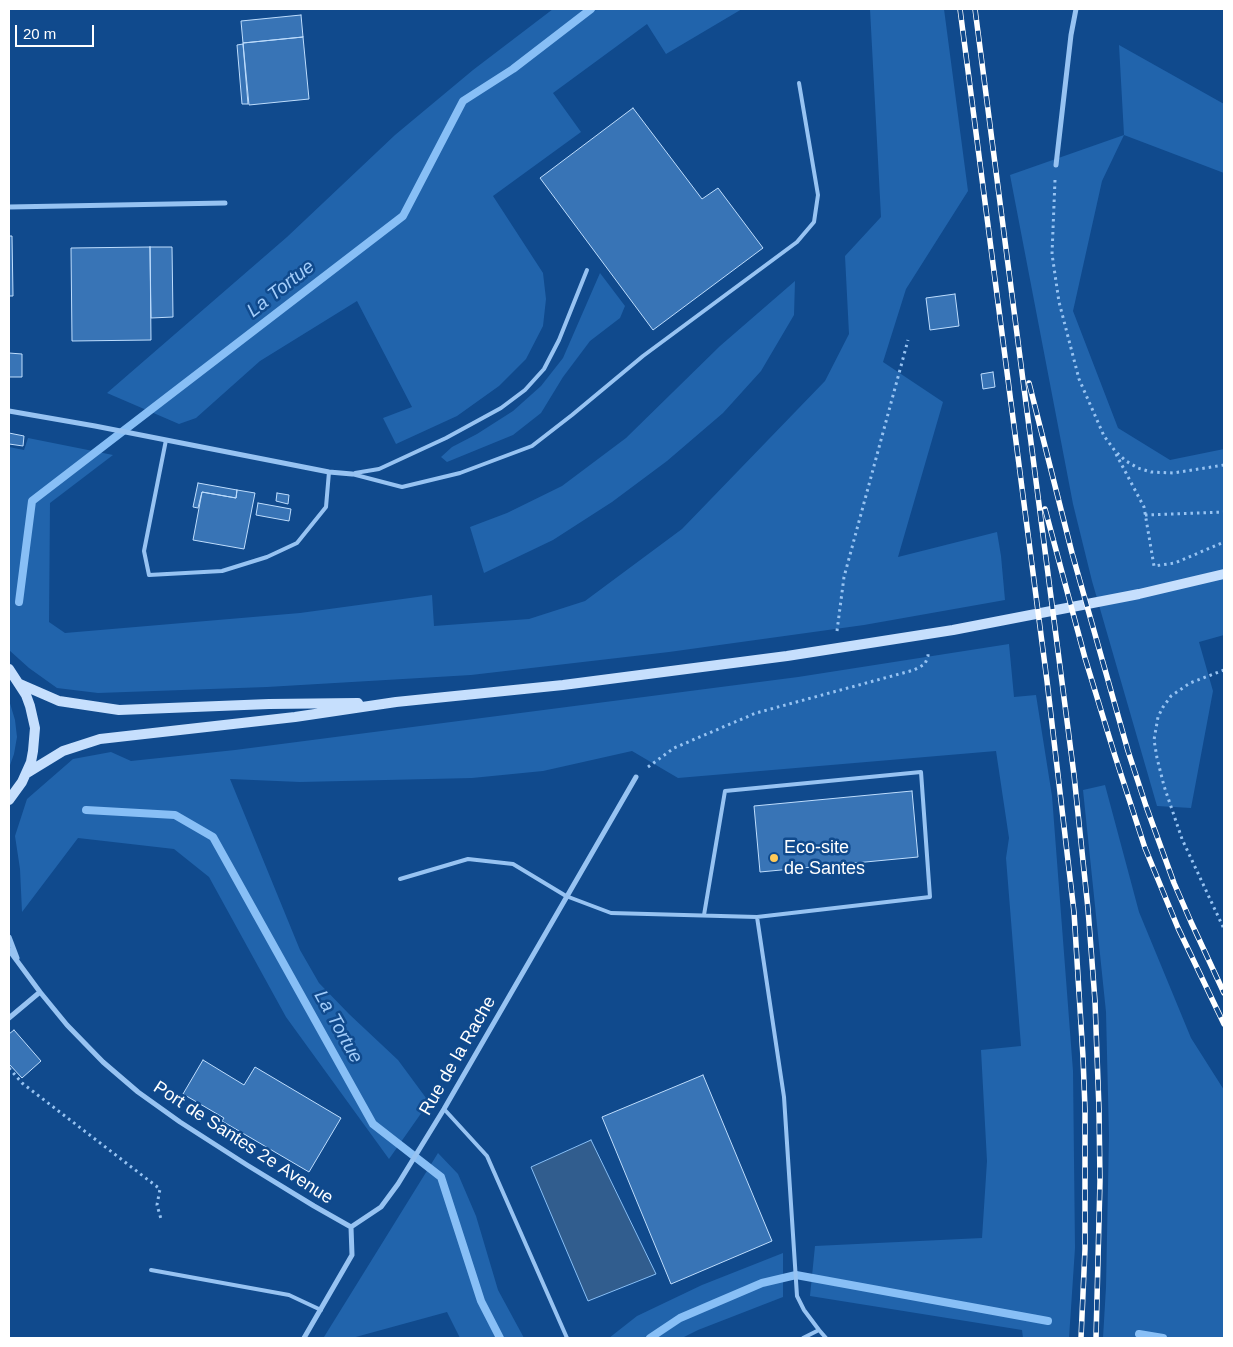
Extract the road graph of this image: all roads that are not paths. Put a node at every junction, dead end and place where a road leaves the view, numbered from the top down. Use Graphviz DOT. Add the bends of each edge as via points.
graph roads {
  1 [pos="1076,9"];
  2 [pos="799,83"];
  3 [pos="1056,165"];
  4 [pos="225,203"];
  5 [pos="9,207"];
  6 [pos="587,270"];
  7 [pos="9,411"];
  8 [pos="166,440"];
  9 [pos="329,472"];
  10 [pos="352,474"];
  11 [pos="1224,574"];
  12 [pos="9,669"];
  13 [pos="20,684"];
  14 [pos="396,702"];
  15 [pos="26,773"];
  16 [pos="636,777"];
  17 [pos="9,801"];
  18 [pos="400,879"];
  19 [pos="566,896"];
  20 [pos="704,915"];
  21 [pos="758,917"];
  22 [pos="9,937"];
  23 [pos="9,950"];
  24 [pos="22,967"];
  25 [pos="40,992"];
  26 [pos="9,1018"];
  27 [pos="444,1109"];
  28 [pos="351,1227"];
  29 [pos="151,1270"];
  30 [pos="320,1310"];
  31 [pos="819,1330"];
  32 [pos="304,1338"];
  33 [pos="567,1338"];
  34 [pos="803,1338"];
  35 [pos="826,1338"];
  1 -- 3 [label="street"];
  2 -- 10 [label="lane" via="818,196 814,222 797,242 642,356 532,446 460,473 402,487"];
  4 -- 5 [label="street"];
  6 -- 10 [label="lane" via="559,340 544,369 525,390 501,408 446,438 379,469"];
  7 -- 8 [label="street"];
  8 -- 9 [label="street"];
  8 -- 9 [label="lane" via="144,551 149,574 222,571 267,557 297,543 326,508"];
  9 -- 10 [label="street"];
  11 -- 14 [label="main road" via="1140,594 835,649 563,686"];
  12 -- 13 [label="main road"];
  13 -- 14 [label="main road" via="59,701 119,710"];
  13 -- 15 [label="main road" via="35,728 33,751"];
  14 -- 15 [label="main road" via="295,718 100,739 63,750"];
  15 -- 17 [label="main road"];
  16 -- 19 [label="street, Rue de la Rache"];
  18 -- 19 [label="lane" via="468,859 513,864"];
  19 -- 20 [label="lane" via="611,913"];
  19 -- 27 [label="street, Rue de la Rache"];
  20 -- 21 [label="lane"];
  20 -- 21 [label="lane" via="725,791 921,772 930,897"];
  21 -- 31 [label="lane" via="784,1096 797,1296"];
  22 -- 24 [label="street, Port de Santes 2e Avenue"];
  23 -- 24 [label="street, Port de Santes 2e Avenue"];
  24 -- 25 [label="street, Port de Santes 2e Avenue"];
  25 -- 26 [label="street"];
  25 -- 28 [label="street, Port de Santes 2e Avenue" via="103,1062 138,1092 247,1165"];
  27 -- 28 [label="street, Rue de la Rache" via="381,1207"];
  27 -- 33 [label="lane" via="487,1156"];
  28 -- 30 [label="street" via="352,1255"];
  29 -- 30 [label="lane" via="289,1295"];
  30 -- 32 [label="street"];
  31 -- 34 [label="lane"];
  31 -- 35 [label="lane"];
}
